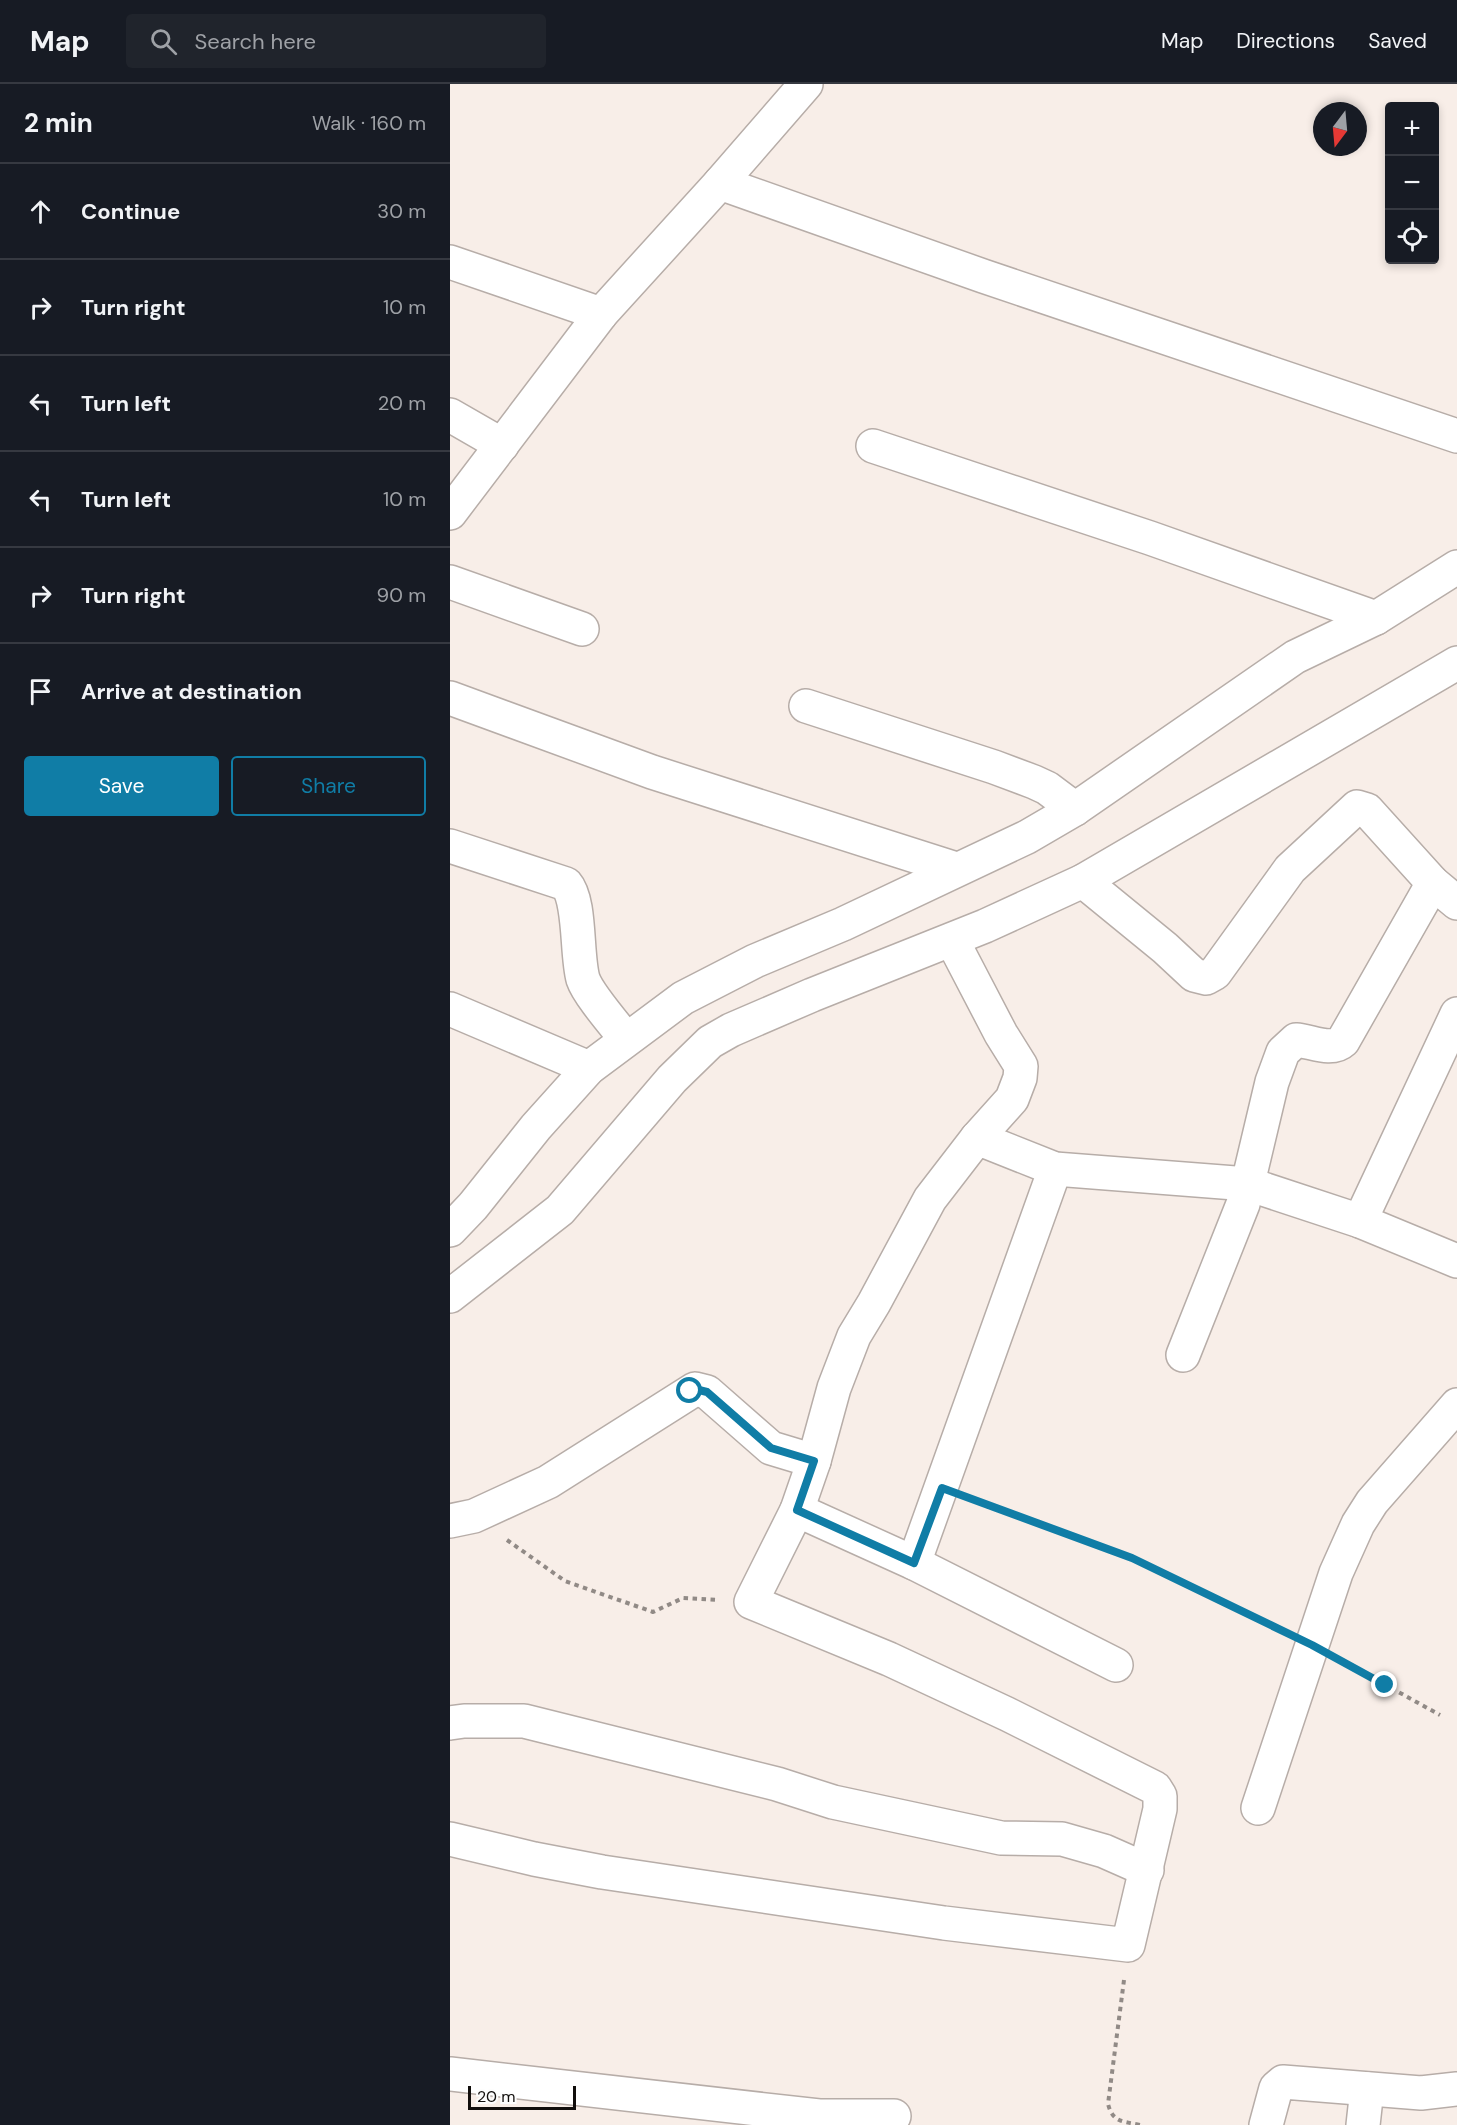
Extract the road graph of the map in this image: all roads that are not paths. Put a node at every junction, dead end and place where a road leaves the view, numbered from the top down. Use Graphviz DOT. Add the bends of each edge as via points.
graph roads {
  1 [pos="806,84"];
  2 [pos="720,183"];
  3 [pos="450,262"];
  4 [pos="601,314"];
  5 [pos="450,415"];
  6 [pos="1457,435"];
  7 [pos="502,445"];
  8 [pos="873,446"];
  9 [pos="450,513"];
  10 [pos="1457,567"];
  11 [pos="450,582"];
  12 [pos="1376,618"];
  13 [pos="582,629"];
  14 [pos="1454,668"];
  15 [pos="450,698"];
  16 [pos="806,706"];
  17 [pos="1075,809"];
  18 [pos="450,846"];
  19 [pos="956,869"];
  20 [pos="1083,881"];
  21 [pos="1445,893"];
  22 [pos="952,940"];
  23 [pos="450,1009"];
  24 [pos="1457,1014"];
  25 [pos="626,1039"];
  26 [pos="589,1068"];
  27 [pos="977,1138"];
  28 [pos="1055,1169"];
  29 [pos="1248,1184"];
  30 [pos="1360,1221"];
  31 [pos="450,1230"];
  32 [pos="1457,1261"];
  33 [pos="450,1296"];
  34 [pos="1183,1355"];
  35 [pos="1457,1405"];
  36 [pos="814,1461"];
  37 [pos="797,1510"];
  38 [pos="462,1518"];
  39 [pos="914,1563"];
  40 [pos="1116,1665"];
  41 [pos="450,1724"];
  42 [pos="1258,1808"];
  43 [pos="450,1839"];
  44 [pos="1147,1870"];
  45 [pos="450,2074"];
  46 [pos="1367,2089"];
  47 [pos="1457,2089"];
  48 [pos="894,2116"];
  49 [pos="1266,2125"];
  50 [pos="1363,2125"];
  1 -- 2 [label="street"];
  2 -- 4 [label="street"];
  2 -- 6 [label="street"];
  3 -- 4 [label="street"];
  4 -- 7 [label="street"];
  5 -- 7 [label="street"];
  7 -- 9 [label="street"];
  8 -- 12 [label="street"];
  10 -- 12 [label="street"];
  11 -- 13 [label="street"];
  12 -- 17 [label="street" via="1295,657"];
  14 -- 20 [label="street"];
  15 -- 19 [label="street" via="652,772"];
  16 -- 17 [label="street" via="1014,775 1047,788"];
  17 -- 19 [label="street" via="1027,837"];
  18 -- 25 [label="street" via="562,882 570,888 584,982"];
  19 -- 25 [label="street" via="683,998"];
  20 -- 21 [label="street" via="1194,975 1206,978 1215,973 1290,869 1357,807 1367,810"];
  20 -- 22 [label="street"];
  21 -- 29 [label="street" via="1341,1043 1328,1046 1296,1040 1283,1052"];
  22 -- 27 [label="street" via="1021,1066 1012,1099"];
  22 -- 33 [label="street" via="812,995 710,1042 672,1079 560,1210"];
  23 -- 26 [label="street"];
  24 -- 30 [label="street"];
  25 -- 26 [label="street"];
  26 -- 31 [label="street"];
  27 -- 28 [label="street"];
  27 -- 36 [label="street" via="930,1199 854,1336 834,1388"];
  28 -- 29 [label="street"];
  28 -- 39 [label="street"];
  29 -- 30 [label="street"];
  29 -- 34 [label="street"];
  30 -- 32 [label="street"];
  35 -- 42 [label="street" via="1372,1502 1358,1524 1336,1573"];
  36 -- 37 [label="street"];
  36 -- 38 [label="street" via="771,1448 707,1392 695,1389 548,1482"];
  37 -- 39 [label="street"];
  37 -- 44 [label="street" via="751,1602 889,1659 1155,1788 1160,1796 1160,1809"];
  39 -- 40 [label="street"];
  41 -- 44 [label="street" via="524,1721 844,1804 1001,1838 1062,1839 1104,1851"];
  43 -- 44 [label="street" via="602,1872 944,1923 1128,1945"];
  45 -- 48 [label="street" via="819,2116"];
  46 -- 47 [label="street" via="1421,2093"];
  46 -- 49 [label="street" via="1283,2082 1276,2088"];
  46 -- 50 [label="street"];
}
